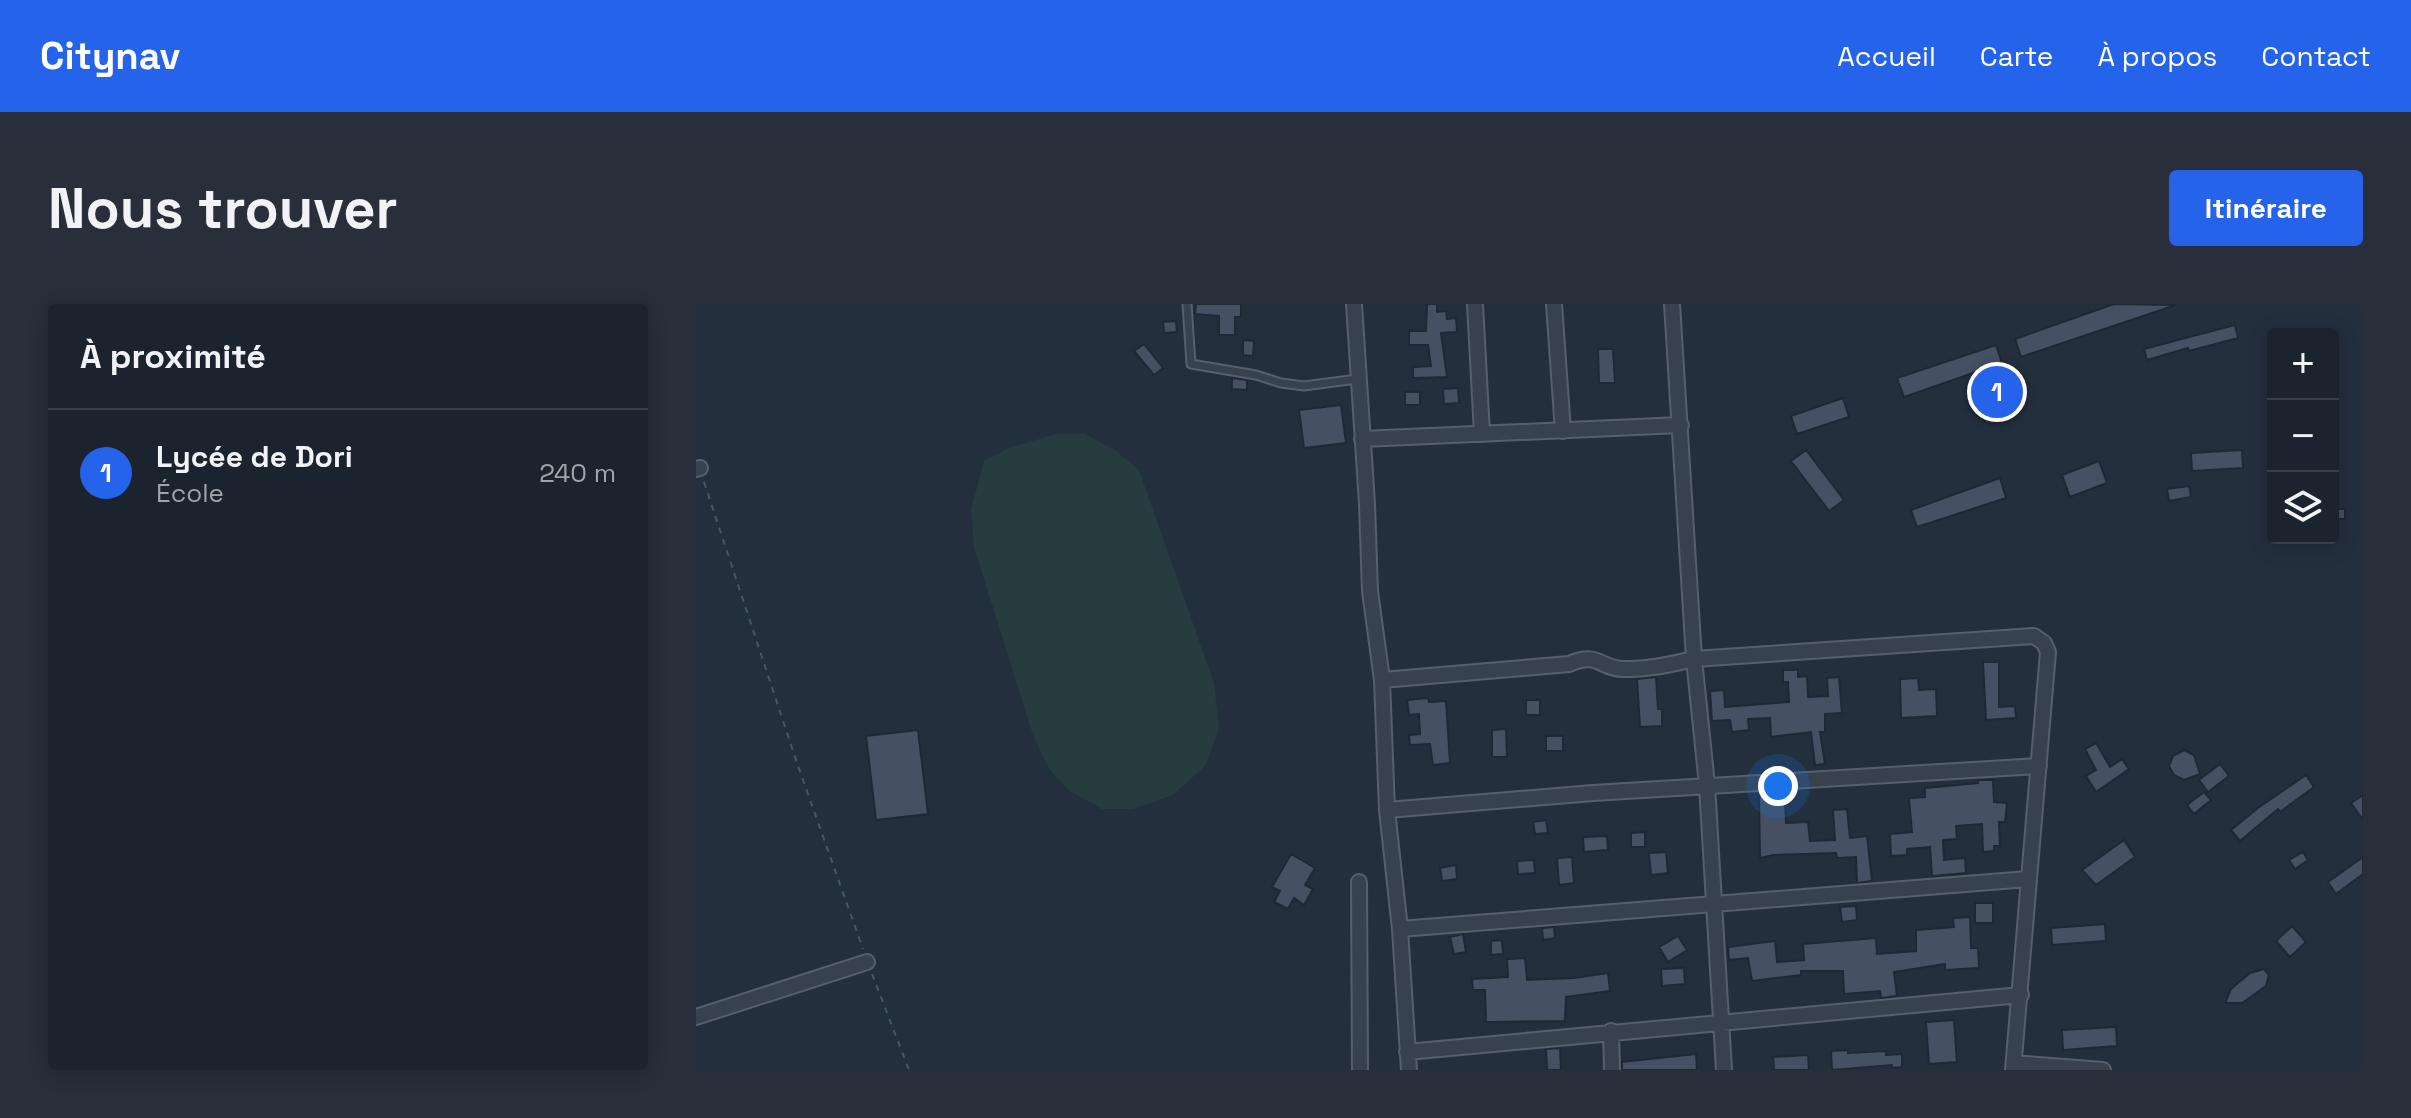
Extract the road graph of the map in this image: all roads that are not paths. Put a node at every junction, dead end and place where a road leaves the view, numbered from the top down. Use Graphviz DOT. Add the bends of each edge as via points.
graph roads {
  1 [pos="1187,304"];
  2 [pos="1354,304"];
  3 [pos="1475,304"];
  4 [pos="1554,304"];
  5 [pos="1672,304"];
  6 [pos="1357,379"];
  7 [pos="1681,425"];
  8 [pos="1563,431"];
  9 [pos="1482,434"];
  10 [pos="1362,439"];
  11 [pos="1694,659"];
  12 [pos="1382,680"];
  13 [pos="2039,766"];
  14 [pos="1707,785"];
  15 [pos="1387,810"];
  16 [pos="2028,879"];
  17 [pos="1359,882"];
  18 [pos="1714,905"];
  19 [pos="1400,929"];
  20 [pos="867,962"];
  21 [pos="2021,995"];
  22 [pos="696,1017"];
  23 [pos="1721,1022"];
  24 [pos="1611,1031"];
  25 [pos="1407,1052"];
  26 [pos="2014,1066"];
  27 [pos="1360,1070"];
  28 [pos="1409,1070"];
  29 [pos="1612,1070"];
  30 [pos="1724,1070"];
  31 [pos="2103,1070"];
  1 -- 6 [label="lane" via="1191,364 1304,386"];
  2 -- 6 [label="street"];
  3 -- 9 [label="street"];
  4 -- 8 [label="street"];
  5 -- 7 [label="street"];
  6 -- 10 [label="street"];
  7 -- 8 [label="street"];
  7 -- 11 [label="street"];
  8 -- 9 [label="street"];
  9 -- 10 [label="street"];
  10 -- 12 [label="street" via="1370,591"];
  11 -- 12 [label="street" via="1619,669 1591,658"];
  11 -- 13 [label="street" via="2034,636 2048,652"];
  11 -- 14 [label="street"];
  12 -- 15 [label="street"];
  13 -- 14 [label="street"];
  13 -- 16 [label="street"];
  14 -- 15 [label="street"];
  14 -- 18 [label="street"];
  15 -- 19 [label="street"];
  16 -- 18 [label="street"];
  16 -- 21 [label="street"];
  17 -- 27 [label="street"];
  18 -- 19 [label="street"];
  18 -- 23 [label="street"];
  19 -- 25 [label="street"];
  20 -- 22 [label="street"];
  21 -- 23 [label="street"];
  21 -- 26 [label="street"];
  23 -- 24 [label="street"];
  23 -- 30 [label="street"];
  24 -- 25 [label="street"];
  24 -- 29 [label="street"];
  25 -- 28 [label="street"];
  26 -- 31 [label="street"];
}
